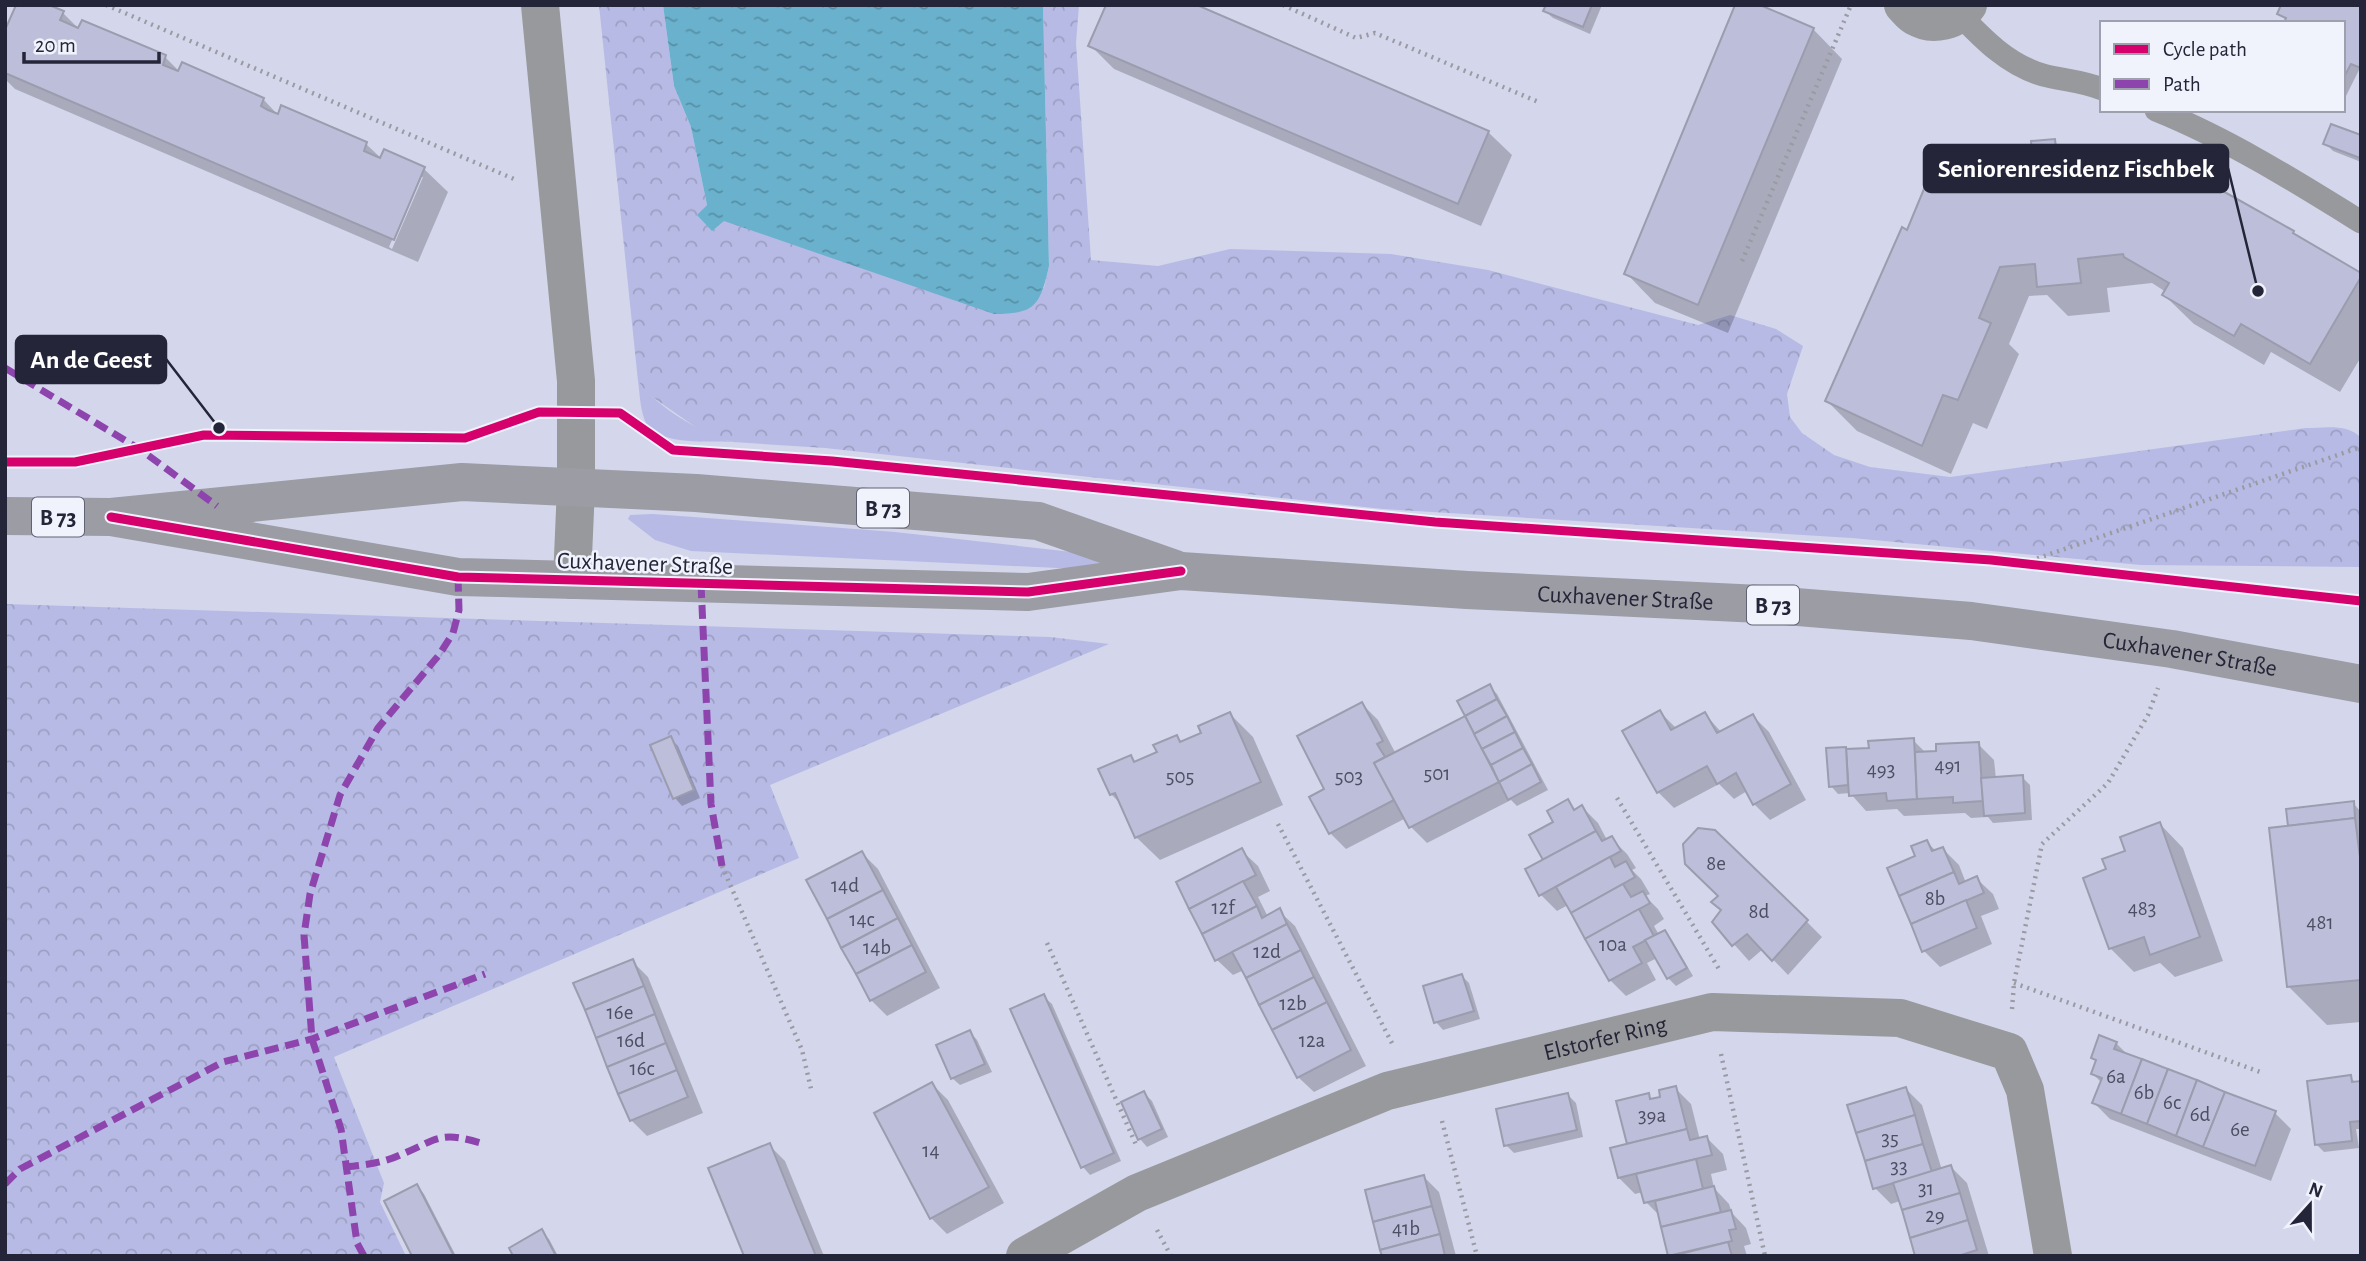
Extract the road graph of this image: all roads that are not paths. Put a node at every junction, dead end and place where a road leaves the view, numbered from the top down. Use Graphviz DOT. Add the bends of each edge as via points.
graph roads {
  1 [pos="540,5"];
  2 [pos="1903,5"];
  3 [pos="1963,10"];
  4 [pos="2100,88"];
  5 [pos="2161,112"];
  6 [pos="2361,222"];
  7 [pos="576,487"];
  8 [pos="5,516"];
  9 [pos="111,517"];
  10 [pos="1181,571"];
  11 [pos="572,580"];
  12 [pos="2361,684"];
  13 [pos="1025,1256"];
  14 [pos="2053,1256"];
  1 -- 7 [label="street" via="576,381"];
  2 -- 3 [label="street" via="1916,17 1933,22 1951,19"];
  3 -- 4 [label="lane" via="1995,52 2040,75"];
  5 -- 6 [label="lane" via="2192,125"];
  7 -- 9 [label="main road, Cuxhavener Straße / B 73" via="462,482"];
  7 -- 10 [label="main road, Cuxhavener Straße / B 73" via="1038,521"];
  7 -- 11 [label="street"];
  8 -- 9 [label="main road, Cuxhavener Straße / B 73"];
  9 -- 11 [label="main road, Cuxhavener Straße / B 73" via="458,577"];
  10 -- 11 [label="main road, Cuxhavener Straße / B 73" via="1028,592"];
  10 -- 12 [label="main road, Cuxhavener Straße / B 73" via="1759,604 1970,621 2172,649"];
  13 -- 14 [label="street, Elstorfer Ring" via="1137,1192 1387,1091 1729,1012 1900,1018 2009,1052 2025,1090"];
}
